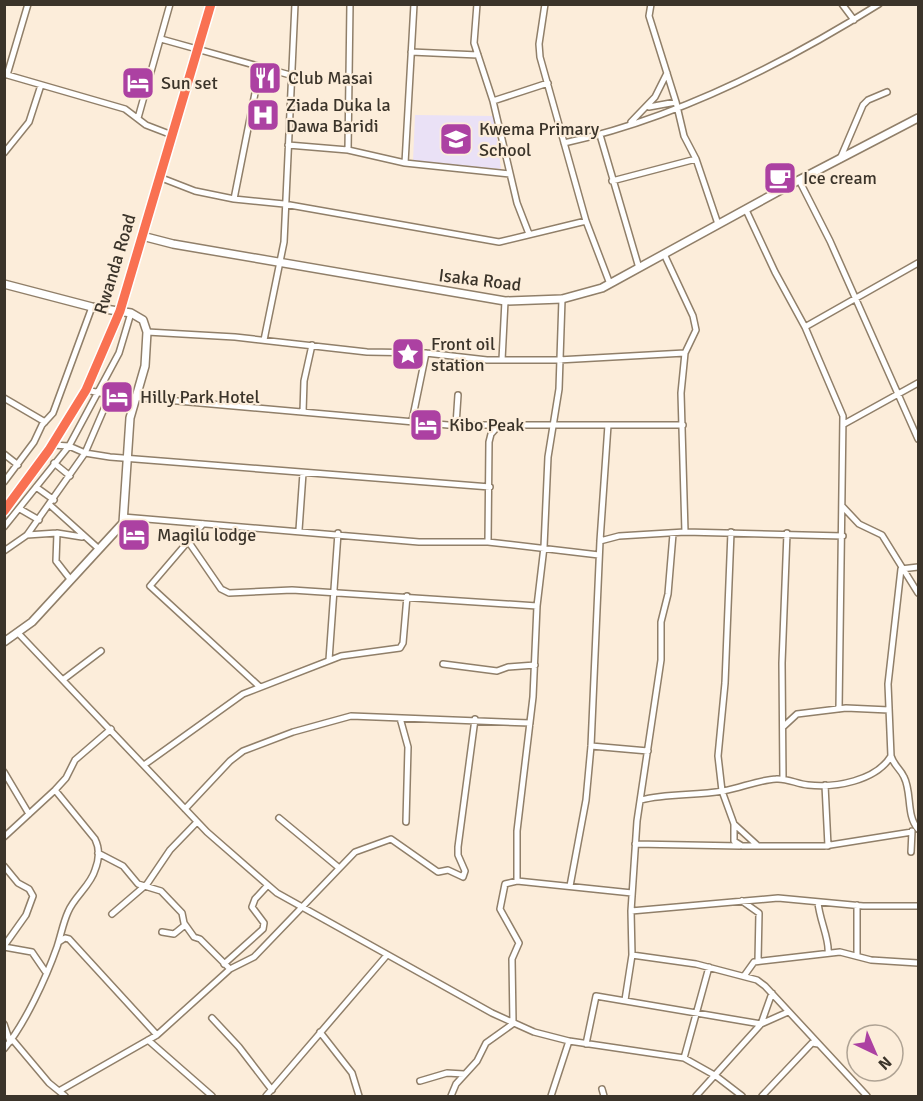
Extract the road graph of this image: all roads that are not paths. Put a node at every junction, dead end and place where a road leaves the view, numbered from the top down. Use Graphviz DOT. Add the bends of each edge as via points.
graph roads {
  1 [pos="28,4"];
  2 [pos="170,4"];
  3 [pos="211,4"];
  4 [pos="295,4"];
  5 [pos="350,4"];
  6 [pos="414,4"];
  7 [pos="477,4"];
  8 [pos="545,4"];
  9 [pos="651,4"];
  10 [pos="842,4"];
  11 [pos="879,4"];
  12 [pos="854,20"];
  13 [pos="161,39"];
  14 [pos="197,50"];
  15 [pos="411,52"];
  16 [pos="478,55"];
  17 [pos="260,68"];
  18 [pos="667,73"];
  19 [pos="6,74"];
  20 [pos="290,75"];
  21 [pos="548,82"];
  22 [pos="41,85"];
  23 [pos="886,92"];
  24 [pos="493,101"];
  25 [pos="677,105"];
  26 [pos="646,108"];
  27 [pos="138,118"];
  28 [pos="918,118"];
  29 [pos="629,124"];
  30 [pos="172,135"];
  31 [pos="600,135"];
  32 [pos="564,143"];
  33 [pos="288,145"];
  34 [pos="8,146"];
  35 [pos="348,150"];
  36 [pos="4,153"];
  37 [pos="696,159"];
  38 [pos="840,159"];
  39 [pos="405,163"];
  40 [pos="510,174"];
  41 [pos="159,177"];
  42 [pos="800,180"];
  43 [pos="612,181"];
  44 [pos="234,199"];
  45 [pos="284,204"];
  46 [pos="746,210"];
  47 [pos="586,221"];
  48 [pos="718,224"];
  49 [pos="529,234"];
  50 [pos="142,236"];
  51 [pos="664,254"];
  52 [pos="280,261"];
  53 [pos="918,263"];
  54 [pos="639,268"];
  55 [pos="4,284"];
  56 [pos="610,284"];
  57 [pos="856,298"];
  58 [pos="562,299"];
  59 [pos="505,302"];
  60 [pos="92,307"];
  61 [pos="120,311"];
  62 [pos="131,313"];
  63 [pos="805,327"];
  64 [pos="147,332"];
  65 [pos="264,340"];
  66 [pos="312,345"];
  67 [pos="426,353"];
  68 [pos="686,353"];
  69 [pos="502,360"];
  70 [pos="558,360"];
  71 [pos="918,383"];
  72 [pos="86,390"];
  73 [pos="96,392"];
  74 [pos="899,394"];
  75 [pos="110,395"];
  76 [pos="135,395"];
  77 [pos="458,395"];
  78 [pos="4,398"];
  79 [pos="303,412"];
  80 [pos="412,421"];
  81 [pos="45,422"];
  82 [pos="555,424"];
  83 [pos="844,424"];
  84 [pos="456,425"];
  85 [pos="499,425"];
  86 [pos="608,425"];
  87 [pos="683,425"];
  88 [pos="918,439"];
  89 [pos="53,445"];
  90 [pos="69,446"];
  91 [pos="85,453"];
  92 [pos="4,454"];
  93 [pos="125,458"];
  94 [pos="54,463"];
  95 [pos="18,465"];
  96 [pos="303,472"];
  97 [pos="70,476"];
  98 [pos="4,482"];
  99 [pos="36,487"];
  100 [pos="490,487"];
  101 [pos="52,502"];
  102 [pos="843,506"];
  103 [pos="6,507"];
  104 [pos="20,509"];
  105 [pos="123,517"];
  106 [pos="39,520"];
  107 [pos="203,524"];
  108 [pos="4,527"];
  109 [pos="299,530"];
  110 [pos="685,532"];
  111 [pos="731,532"];
  112 [pos="57,533"];
  113 [pos="338,533"];
  114 [pos="787,533"];
  115 [pos="673,534"];
  116 [pos="27,536"];
  117 [pos="843,536"];
  118 [pos="83,537"];
  119 [pos="188,541"];
  120 [pos="600,541"];
  121 [pos="488,542"];
  122 [pos="544,548"];
  123 [pos="99,549"];
  124 [pos="4,551"];
  125 [pos="599,555"];
  126 [pos="918,567"];
  127 [pos="901,569"];
  128 [pos="70,579"];
  129 [pos="334,592"];
  130 [pos="918,594"];
  131 [pos="407,596"];
  132 [pos="537,606"];
  133 [pos="19,634"];
  134 [pos="4,642"];
  135 [pos="101,651"];
  136 [pos="329,660"];
  137 [pos="443,664"];
  138 [pos="535,665"];
  139 [pos="64,679"];
  140 [pos="260,687"];
  141 [pos="839,709"];
  142 [pos="889,710"];
  143 [pos="400,718"];
  144 [pos="475,720"];
  145 [pos="530,723"];
  146 [pos="782,728"];
  147 [pos="111,729"];
  148 [pos="591,746"];
  149 [pos="648,751"];
  150 [pos="891,756"];
  151 [pos="144,765"];
  152 [pos="4,772"];
  153 [pos="783,779"];
  154 [pos="825,785"];
  155 [pos="55,790"];
  156 [pos="722,791"];
  157 [pos="641,800"];
  158 [pos="185,809"];
  159 [pos="29,814"];
  160 [pos="279,818"];
  161 [pos="913,820"];
  162 [pos="197,822"];
  163 [pos="406,822"];
  164 [pos="734,824"];
  165 [pos="918,829"];
  166 [pos="912,832"];
  167 [pos="4,837"];
  168 [pos="635,843"];
  169 [pos="742,846"];
  170 [pos="759,846"];
  171 [pos="828,846"];
  172 [pos="911,852"];
  173 [pos="98,853"];
  174 [pos="4,866"];
  175 [pos="338,867"];
  176 [pos="517,881"];
  177 [pos="144,886"];
  178 [pos="267,886"];
  179 [pos="570,886"];
  180 [pos="632,893"];
  181 [pos="742,901"];
  182 [pos="818,902"];
  183 [pos="857,905"];
  184 [pos="918,906"];
  185 [pos="302,908"];
  186 [pos="631,911"];
  187 [pos="112,914"];
  188 [pos="185,925"];
  189 [pos="162,932"];
  190 [pos="58,944"];
  191 [pos="4,947"];
  192 [pos="244,947"];
  193 [pos="828,953"];
  194 [pos="387,955"];
  195 [pos="632,955"];
  196 [pos="857,955"];
  197 [pos="254,957"];
  198 [pos="758,961"];
  199 [pos="918,963"];
  200 [pos="224,964"];
  201 [pos="709,967"];
  202 [pos="230,969"];
  203 [pos="45,971"];
  204 [pos="744,976"];
  205 [pos="772,993"];
  206 [pos="625,1000"];
  207 [pos="696,1012"];
  208 [pos="788,1012"];
  209 [pos="212,1018"];
  210 [pos="513,1022"];
  211 [pos="4,1024"];
  212 [pos="762,1024"];
  213 [pos="320,1032"];
  214 [pos="157,1035"];
  215 [pos="11,1040"];
  216 [pos="148,1040"];
  217 [pos="568,1041"];
  218 [pos="586,1044"];
  219 [pos="819,1044"];
  220 [pos="4,1049"];
  221 [pos="684,1058"];
  222 [pos="464,1074"];
  223 [pos="716,1076"];
  224 [pos="420,1081"];
  225 [pos="602,1089"];
  226 [pos="272,1090"];
  227 [pos="59,1092"];
  228 [pos="65,1096"];
  229 [pos="212,1096"];
  230 [pos="266,1096"];
  231 [pos="359,1096"];
  232 [pos="451,1096"];
  233 [pos="551,1096"];
  234 [pos="604,1096"];
  235 [pos="696,1096"];
  236 [pos="742,1096"];
  237 [pos="762,1096"];
  238 [pos="867,1096"];
  1 -- 19 [label="street"];
  2 -- 13 [label="street"];
  3 -- 14 [label="highway, Rwanda Road"];
  4 -- 20 [label="street"];
  5 -- 35 [label="street"];
  6 -- 15 [label="street"];
  7 -- 16 [label="street" via="474,43"];
  8 -- 21 [label="street" via="539,45"];
  9 -- 18 [label="street" via="649,16"];
  10 -- 12 [label="street"];
  11 -- 12 [label="street"];
  12 -- 25 [label="street" via="763,68"];
  13 -- 14 [label="street"];
  13 -- 27 [label="street"];
  14 -- 17 [label="street"];
  14 -- 30 [label="highway, Rwanda Road"];
  15 -- 16 [label="street"];
  15 -- 39 [label="street"];
  16 -- 24 [label="street"];
  17 -- 20 [label="street"];
  17 -- 44 [label="street"];
  18 -- 25 [label="street"];
  18 -- 26 [label="street"];
  19 -- 22 [label="street"];
  20 -- 33 [label="street"];
  21 -- 24 [label="street"];
  21 -- 32 [label="street"];
  22 -- 27 [label="street" via="125,110"];
  22 -- 34 [label="street" via="29,123"];
  23 -- 38 [label="street" via="863,105"];
  24 -- 40 [label="street"];
  25 -- 26 [label="street"];
  25 -- 29 [label="street"];
  25 -- 37 [label="street" via="684,136"];
  26 -- 29 [label="street"];
  27 -- 30 [label="street" via="146,126"];
  28 -- 38 [label="street, Isaka Road"];
  29 -- 31 [label="street"];
  30 -- 41 [label="highway, Rwanda Road"];
  31 -- 32 [label="street"];
  31 -- 43 [label="street"];
  32 -- 47 [label="street"];
  33 -- 35 [label="street"];
  33 -- 45 [label="street"];
  34 -- 36 [label="street"];
  35 -- 39 [label="street"];
  37 -- 43 [label="street"];
  37 -- 48 [label="street"];
  38 -- 42 [label="street, Isaka Road"];
  39 -- 40 [label="street"];
  40 -- 49 [label="street"];
  41 -- 44 [label="street" via="195,191"];
  41 -- 50 [label="highway, Rwanda Road"];
  42 -- 46 [label="street, Isaka Road"];
  42 -- 57 [label="street"];
  43 -- 54 [label="street"];
  44 -- 45 [label="street"];
  45 -- 49 [label="street" via="499,242"];
  45 -- 52 [label="street"];
  46 -- 48 [label="street, Isaka Road"];
  46 -- 63 [label="street"];
  47 -- 49 [label="street"];
  47 -- 56 [label="street"];
  48 -- 51 [label="street, Isaka Road"];
  50 -- 52 [label="street, Isaka Road"];
  50 -- 61 [label="highway, Rwanda Road"];
  51 -- 54 [label="street, Isaka Road"];
  51 -- 68 [label="street" via="693,316 696,330"];
  52 -- 59 [label="street, Isaka Road"];
  52 -- 65 [label="street"];
  53 -- 57 [label="street"];
  54 -- 56 [label="street, Isaka Road"];
  55 -- 60 [label="street"];
  56 -- 58 [label="street, Isaka Road" via="582,296"];
  57 -- 63 [label="street"];
  57 -- 74 [label="street"];
  58 -- 59 [label="street, Isaka Road"];
  58 -- 70 [label="street"];
  59 -- 69 [label="street"];
  60 -- 61 [label="street"];
  60 -- 81 [label="street" via="58,403"];
  61 -- 62 [label="street"];
  61 -- 72 [label="highway, Rwanda Road"];
  62 -- 64 [label="street" via="143,320"];
  62 -- 73 [label="street" via="119,353"];
  63 -- 83 [label="street"];
  64 -- 65 [label="street"];
  64 -- 76 [label="street" via="145,366"];
  65 -- 66 [label="street"];
  66 -- 67 [label="street" via="367,352"];
  66 -- 79 [label="street" via="304,381"];
  67 -- 69 [label="street"];
  67 -- 80 [label="street"];
  68 -- 70 [label="street"];
  68 -- 87 [label="street" via="681,393"];
  69 -- 70 [label="street"];
  70 -- 82 [label="street"];
  71 -- 74 [label="street"];
  72 -- 73 [label="street"];
  72 -- 89 [label="highway, Rwanda Road"];
  73 -- 75 [label="street"];
  73 -- 90 [label="street"];
  74 -- 83 [label="street"];
  74 -- 88 [label="street"];
  75 -- 76 [label="street"];
  75 -- 91 [label="street"];
  76 -- 79 [label="street"];
  76 -- 93 [label="street"];
  77 -- 84 [label="street"];
  78 -- 81 [label="street"];
  79 -- 80 [label="street"];
  80 -- 84 [label="street"];
  81 -- 95 [label="street"];
  82 -- 85 [label="street"];
  82 -- 86 [label="street"];
  82 -- 122 [label="street" via="548,457"];
  83 -- 102 [label="street"];
  84 -- 85 [label="street"];
  85 -- 100 [label="street" via="489,442"];
  86 -- 87 [label="street"];
  86 -- 120 [label="street"];
  87 -- 110 [label="street"];
  89 -- 90 [label="street"];
  89 -- 103 [label="highway, Rwanda Road"];
  90 -- 91 [label="street"];
  90 -- 94 [label="street"];
  91 -- 93 [label="street"];
  91 -- 97 [label="street"];
  92 -- 95 [label="street"];
  93 -- 96 [label="street"];
  93 -- 105 [label="street"];
  94 -- 97 [label="street"];
  94 -- 99 [label="street"];
  95 -- 98 [label="street"];
  96 -- 100 [label="street"];
  96 -- 109 [label="street"];
  97 -- 101 [label="street"];
  99 -- 101 [label="street"];
  99 -- 104 [label="street"];
  100 -- 121 [label="street"];
  101 -- 106 [label="street"];
  101 -- 118 [label="street"];
  102 -- 117 [label="street"];
  102 -- 127 [label="street" via="859,524 882,535"];
  104 -- 106 [label="street"];
  104 -- 108 [label="street"];
  105 -- 107 [label="street"];
  105 -- 123 [label="street" via="119,529"];
  106 -- 116 [label="street"];
  107 -- 109 [label="street"];
  107 -- 119 [label="street"];
  109 -- 113 [label="street"];
  110 -- 111 [label="street"];
  110 -- 115 [label="street"];
  111 -- 114 [label="street"];
  111 -- 156 [label="street" via="718,756"];
  112 -- 116 [label="street"];
  112 -- 118 [label="street"];
  112 -- 128 [label="street" via="56,561"];
  113 -- 121 [label="street" via="419,542"];
  113 -- 129 [label="street"];
  114 -- 117 [label="street"];
  114 -- 146 [label="street"];
  115 -- 120 [label="street" via="619,536"];
  115 -- 149 [label="street"];
  116 -- 124 [label="street"];
  117 -- 141 [label="street"];
  118 -- 123 [label="street"];
  119 -- 129 [label="street" via="225,592"];
  119 -- 140 [label="street" via="150,586"];
  120 -- 125 [label="street"];
  121 -- 122 [label="street"];
  122 -- 125 [label="street"];
  122 -- 132 [label="street"];
  123 -- 128 [label="street"];
  125 -- 148 [label="street"];
  126 -- 127 [label="street"];
  127 -- 130 [label="street"];
  127 -- 142 [label="street" via="889,673"];
  128 -- 133 [label="street"];
  129 -- 131 [label="street"];
  129 -- 136 [label="street"];
  131 -- 132 [label="street"];
  131 -- 136 [label="street" via="400,648 350,653"];
  132 -- 138 [label="street"];
  133 -- 134 [label="street"];
  133 -- 139 [label="street"];
  135 -- 139 [label="street"];
  136 -- 140 [label="street"];
  137 -- 138 [label="street" via="497,672"];
  138 -- 145 [label="street"];
  139 -- 147 [label="street"];
  140 -- 151 [label="street" via="237,698"];
  141 -- 142 [label="street"];
  141 -- 146 [label="street" via="796,714"];
  142 -- 150 [label="street"];
  143 -- 144 [label="street"];
  143 -- 158 [label="street" via="351,716 243,751"];
  143 -- 163 [label="street" via="408,753"];
  144 -- 145 [label="street"];
  144 -- 175 [label="street" via="458,855 465,871 463,877 448,870 438,872 390,838 358,849"];
  145 -- 176 [label="street" via="517,831"];
  146 -- 153 [label="street"];
  147 -- 151 [label="street"];
  147 -- 155 [label="street" via="75,760"];
  148 -- 149 [label="street"];
  148 -- 179 [label="street" via="586,800"];
  149 -- 157 [label="street"];
  150 -- 154 [label="street" via="882,769 866,777"];
  150 -- 161 [label="street" via="893,766 904,777"];
  151 -- 158 [label="street"];
  152 -- 159 [label="street"];
  153 -- 154 [label="street"];
  153 -- 156 [label="street"];
  154 -- 171 [label="street"];
  155 -- 159 [label="street"];
  155 -- 173 [label="street" via="91,833"];
  156 -- 157 [label="street"];
  156 -- 164 [label="street"];
  157 -- 168 [label="street"];
  158 -- 162 [label="street"];
  159 -- 167 [label="street"];
  160 -- 175 [label="street"];
  161 -- 165 [label="street"];
  161 -- 166 [label="street"];
  162 -- 177 [label="street"];
  162 -- 178 [label="street"];
  164 -- 169 [label="street" via="734,839"];
  164 -- 170 [label="street"];
  166 -- 171 [label="street"];
  166 -- 172 [label="street"];
  168 -- 169 [label="street"];
  168 -- 180 [label="street"];
  169 -- 170 [label="street"];
  170 -- 171 [label="street"];
  173 -- 177 [label="street" via="123,866"];
  173 -- 190 [label="street" via="95,872 71,905"];
  174 -- 191 [label="street" via="33,896"];
  175 -- 185 [label="street"];
  176 -- 179 [label="street"];
  176 -- 210 [label="street" via="504,884 500,902 500,909 519,940 512,959"];
  177 -- 187 [label="street"];
  177 -- 188 [label="street" via="161,891 180,910"];
  178 -- 185 [label="street"];
  178 -- 192 [label="street" via="252,904 264,927"];
  179 -- 180 [label="street"];
  180 -- 186 [label="street"];
  181 -- 182 [label="street" via="778,898"];
  181 -- 186 [label="street"];
  181 -- 198 [label="street" via="759,913"];
  182 -- 183 [label="street"];
  182 -- 193 [label="street" via="819,919 829,942"];
  183 -- 184 [label="street"];
  183 -- 196 [label="street"];
  185 -- 194 [label="street"];
  185 -- 197 [label="street"];
  186 -- 195 [label="street"];
  188 -- 189 [label="street" via="174,934"];
  188 -- 200 [label="street"];
  190 -- 203 [label="street"];
  190 -- 214 [label="street" via="69,939"];
  191 -- 203 [label="street" via="33,952"];
  192 -- 197 [label="street"];
  192 -- 200 [label="street"];
  193 -- 196 [label="street"];
  193 -- 198 [label="street"];
  194 -- 210 [label="street"];
  194 -- 213 [label="street"];
  195 -- 201 [label="street"];
  195 -- 206 [label="street"];
  196 -- 199 [label="street" via="871,960"];
  197 -- 202 [label="street"];
  198 -- 204 [label="street" via="751,963"];
  200 -- 202 [label="street"];
  201 -- 204 [label="street"];
  201 -- 207 [label="street"];
  202 -- 214 [label="street"];
  203 -- 215 [label="street"];
  204 -- 205 [label="street" via="757,980"];
  205 -- 208 [label="street"];
  205 -- 212 [label="street"];
  206 -- 207 [label="street"];
  206 -- 218 [label="street" via="595,996"];
  207 -- 212 [label="street"];
  207 -- 221 [label="street"];
  208 -- 212 [label="street"];
  208 -- 219 [label="street"];
  209 -- 226 [label="street"];
  210 -- 217 [label="street"];
  210 -- 222 [label="street" via="486,1043 477,1061"];
  211 -- 215 [label="street"];
  212 -- 223 [label="street"];
  213 -- 226 [label="street"];
  213 -- 231 [label="street" via="348,1067"];
  214 -- 216 [label="street"];
  215 -- 220 [label="street"];
  215 -- 227 [label="street"];
  216 -- 227 [label="street"];
  216 -- 229 [label="street"];
  217 -- 218 [label="street"];
  217 -- 233 [label="street"];
  218 -- 221 [label="street"];
  219 -- 237 [label="street" via="812,1043 797,1056"];
  219 -- 238 [label="street"];
  221 -- 223 [label="street"];
  222 -- 224 [label="street" via="442,1074"];
  222 -- 232 [label="street"];
  223 -- 235 [label="street"];
  223 -- 236 [label="street"];
  225 -- 234 [label="street"];
  226 -- 230 [label="street"];
  227 -- 228 [label="street"];
}
